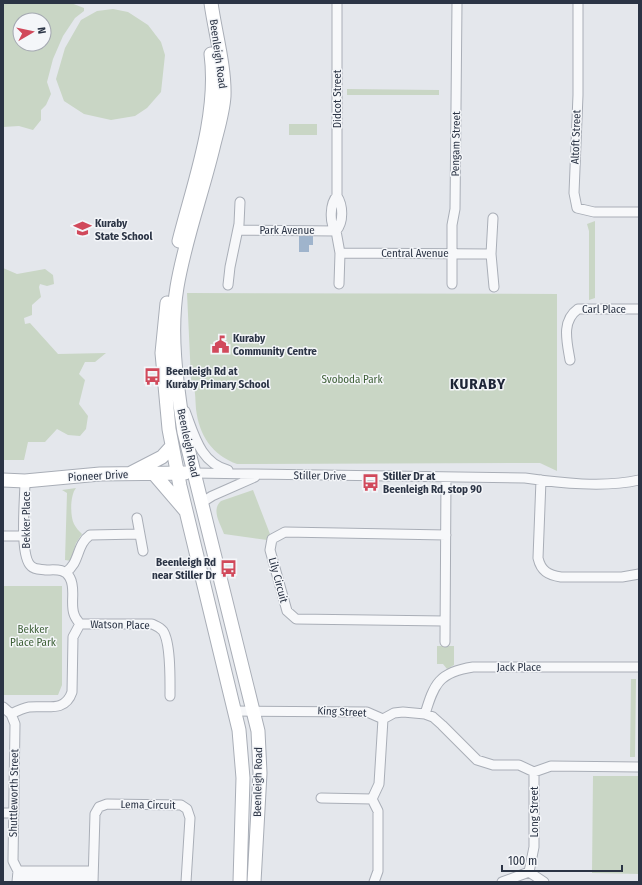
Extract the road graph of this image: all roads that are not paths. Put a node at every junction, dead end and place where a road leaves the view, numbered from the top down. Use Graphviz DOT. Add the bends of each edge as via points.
graph roads {
  1 [pos="202,3"];
  2 [pos="210,3"];
  3 [pos="337,3"];
  4 [pos="457,3"];
  5 [pos="578,3"];
  6 [pos="240,202"];
  7 [pos="639,212"];
  8 [pos="493,218"];
  9 [pos="238,230"];
  10 [pos="336,231"];
  11 [pos="340,253"];
  12 [pos="451,254"];
  13 [pos="491,254"];
  14 [pos="339,284"];
  15 [pos="452,284"];
  16 [pos="228,285"];
  17 [pos="494,287"];
  18 [pos="639,309"];
  19 [pos="570,360"];
  20 [pos="177,389"];
  21 [pos="172,446"];
  22 [pos="194,473"];
  23 [pos="129,474"];
  24 [pos="178,474"];
  25 [pos="155,475"];
  26 [pos="248,475"];
  27 [pos="258,475"];
  28 [pos="446,478"];
  29 [pos="3,480"];
  30 [pos="540,480"];
  31 [pos="639,480"];
  32 [pos="25,481"];
  33 [pos="201,503"];
  34 [pos="187,513"];
  35 [pos="137,518"];
  36 [pos="140,534"];
  37 [pos="446,535"];
  38 [pos="3,536"];
  39 [pos="24,536"];
  40 [pos="142,551"];
  41 [pos="66,572"];
  42 [pos="639,574"];
  43 [pos="444,621"];
  44 [pos="80,624"];
  45 [pos="445,642"];
  46 [pos="639,667"];
  47 [pos="170,696"];
  48 [pos="3,707"];
  49 [pos="254,710"];
  50 [pos="236,711"];
  51 [pos="12,714"];
  52 [pos="425,714"];
  53 [pos="383,719"];
  54 [pos="639,767"];
  55 [pos="534,772"];
  56 [pos="321,798"];
  57 [pos="372,798"];
  58 [pos="3,813"];
  59 [pos="14,813"];
  60 [pos="93,871"];
  61 [pos="529,872"];
  62 [pos="18,878"];
  63 [pos="93,881"];
  64 [pos="186,882"];
  65 [pos="240,882"];
  66 [pos="254,882"];
  67 [pos="374,882"];
  68 [pos="502,882"];
  69 [pos="544,882"];
  1 -- 21 [label="main road, Beenleigh Road" via="212,62 212,102 168,286 162,353"];
  2 -- 20 [label="main road, Beenleigh Road" via="224,96 177,287 174,341"];
  3 -- 10 [label="street, Didcot Street" via="336,196 340,202 341,222"];
  4 -- 12 [label="street, Pengam Street" via="455,209"];
  5 -- 7 [label="street, Altoft Street" via="574,193 577,208 594,212"];
  6 -- 9 [label="street"];
  8 -- 13 [label="street"];
  9 -- 10 [label="street, Park Avenue"];
  9 -- 16 [label="street"];
  10 -- 11 [label="street, Didcot Street"];
  11 -- 12 [label="street, Central Avenue"];
  11 -- 14 [label="street, Didcot Street"];
  12 -- 13 [label="street, Central Avenue"];
  12 -- 15 [label="street, Pengam Street"];
  13 -- 17 [label="street"];
  18 -- 19 [label="street, Carl Place" via="578,309 571,314 567,322"];
  20 -- 22 [label="main road, Beenleigh Road"];
  20 -- 26 [label="street" via="194,437 206,457 220,468"];
  21 -- 23 [label="main road" via="162,457"];
  21 -- 24 [label="main road, Beenleigh Road"];
  22 -- 24 [label="main road, Pioneer Drive"];
  22 -- 26 [label="street, Stiller Drive"];
  22 -- 33 [label="main road, Beenleigh Road"];
  23 -- 25 [label="main road, Pioneer Drive"];
  23 -- 32 [label="main road, Pioneer Drive"];
  24 -- 25 [label="main road, Pioneer Drive"];
  24 -- 34 [label="main road, Beenleigh Road"];
  25 -- 34 [label="main road"];
  26 -- 27 [label="street, Stiller Drive"];
  27 -- 28 [label="street, Stiller Drive"];
  27 -- 33 [label="street"];
  28 -- 30 [label="street, Stiller Drive"];
  28 -- 37 [label="street"];
  29 -- 32 [label="main road, Pioneer Drive"];
  30 -- 31 [label="street, Stiller Drive" via="616,483"];
  30 -- 42 [label="street" via="538,558 544,571 560,577 622,577"];
  32 -- 39 [label="street, Bekker Place"];
  33 -- 49 [label="main road, Beenleigh Road"];
  34 -- 50 [label="main road, Beenleigh Road"];
  35 -- 36 [label="street"];
  36 -- 40 [label="street"];
  36 -- 41 [label="street" via="90,535 80,545 76,562"];
  37 -- 43 [label="street"];
  37 -- 43 [label="street, Lily Circuit" via="285,532 272,540 270,550 287,611 296,619"];
  38 -- 39 [label="street"];
  39 -- 41 [label="street, Bekker Place" via="25,551 31,566"];
  41 -- 44 [label="street" via="73,586 74,614"];
  43 -- 45 [label="street"];
  44 -- 47 [label="street, Watson Place" via="158,626 164,633 169,658"];
  44 -- 51 [label="street" via="73,637 72,692 69,699 58,707 30,707"];
  46 -- 52 [label="street, Jack Place" via="457,669 436,685"];
  48 -- 51 [label="street"];
  49 -- 50 [label="street, King Street"];
  49 -- 53 [label="street, King Street" via="367,712"];
  49 -- 66 [label="main road, Beenleigh Road" via="260,750"];
  50 -- 65 [label="main road, Beenleigh Road" via="243,778"];
  51 -- 59 [label="street, Shuttleworth Street" via="15,724"];
  52 -- 53 [label="street, King Street" via="394,713"];
  52 -- 55 [label="street, King Street" via="433,716 477,760 493,765 519,765"];
  53 -- 57 [label="street" via="379,784"];
  54 -- 55 [label="street" via="551,766"];
  55 -- 61 [label="street, Long Street" via="534,847"];
  56 -- 57 [label="street"];
  57 -- 67 [label="street" via="378,811 378,871"];
  58 -- 59 [label="street"];
  59 -- 62 [label="street, Shuttleworth Street" via="13,861"];
  60 -- 62 [label="street"];
  60 -- 63 [label="street, Lema Circuit"];
  60 -- 64 [label="street, Lema Circuit" via="95,814 99,807 106,804 181,805 187,810 190,818"];
  61 -- 68 [label="street"];
  61 -- 69 [label="street"];
  62 -- 63 [label="street, Lema Circuit"];
}
